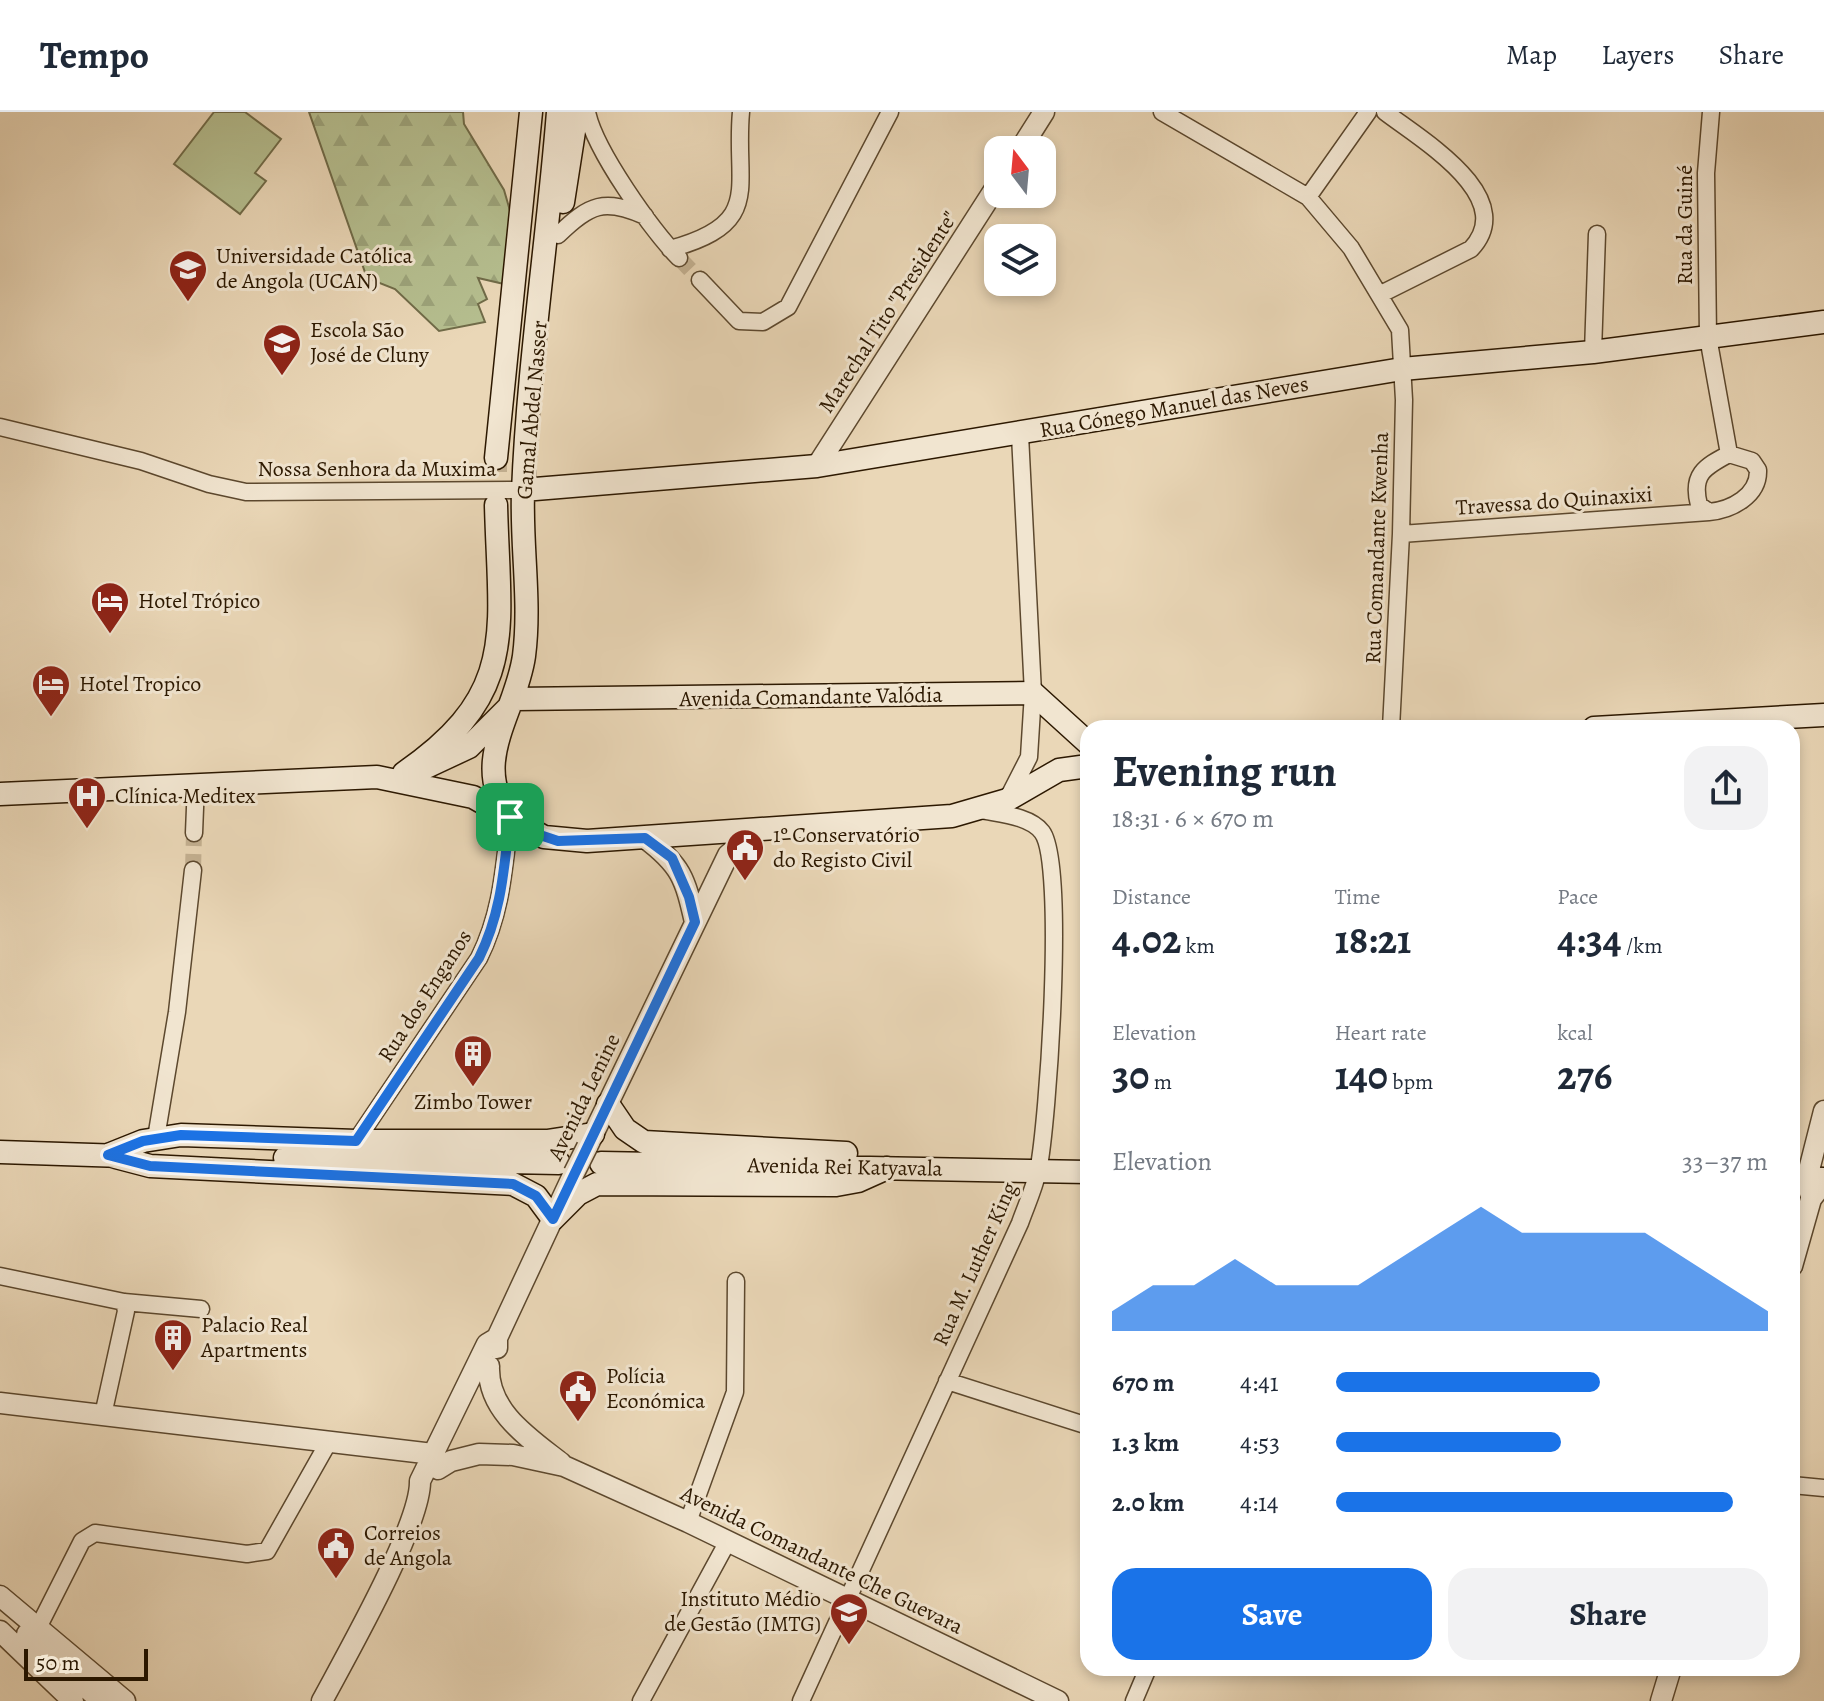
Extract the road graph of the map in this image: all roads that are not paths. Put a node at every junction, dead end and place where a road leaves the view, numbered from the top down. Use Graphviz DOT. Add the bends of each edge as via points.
graph roads {
  1 [pos="531,112"];
  2 [pos="558,112"];
  3 [pos="577,112"];
  4 [pos="587,112"];
  5 [pos="741,112"];
  6 [pos="890,112"];
  7 [pos="1044,112"];
  8 [pos="1162,112"];
  9 [pos="1368,112"];
  10 [pos="1385,112"];
  11 [pos="1711,112"];
  12 [pos="1029,136"];
  13 [pos="1308,197"];
  14 [pos="984,206"];
  15 [pos="645,216"];
  16 [pos="1597,234"];
  17 [pos="558,235"];
  18 [pos="700,280"];
  19 [pos="1381,294"];
  20 [pos="1824,322"];
  21 [pos="1708,337"];
  22 [pos="1593,352"];
  23 [pos="1402,369"];
  24 [pos="0,427"];
  25 [pos="1020,435"];
  26 [pos="1729,454"];
  27 [pos="496,458"];
  28 [pos="817,466"];
  29 [pos="529,490"];
  30 [pos="496,505"];
  31 [pos="1709,512"];
  32 [pos="1401,534"];
  33 [pos="1033,693"];
  34 [pos="512,702"];
  35 [pos="1824,715"];
  36 [pos="1391,720"];
  37 [pos="1736,720"];
  38 [pos="1080,736"];
  39 [pos="1080,767"];
  40 [pos="404,773"];
  41 [pos="377,777"];
  42 [pos="196,783"];
  43 [pos="0,794"];
  44 [pos="1007,800"];
  45 [pos="981,810"];
  46 [pos="510,817"];
  47 [pos="759,829"];
  48 [pos="194,833"];
  49 [pos="645,838"];
  50 [pos="193,870"];
  51 [pos="695,922"];
  52 [pos="608,1104"];
  53 [pos="1824,1111"];
  54 [pos="156,1138"];
  55 [pos="356,1141"];
  56 [pos="594,1148"];
  57 [pos="0,1152"];
  58 [pos="108,1155"];
  59 [pos="567,1168"];
  60 [pos="887,1168"];
  61 [pos="1038,1172"];
  62 [pos="1080,1172"];
  63 [pos="1812,1183"];
  64 [pos="553,1219"];
  65 [pos="1800,1233"];
  66 [pos="0,1276"];
  67 [pos="736,1281"];
  68 [pos="124,1302"];
  69 [pos="201,1309"];
  70 [pos="497,1338"];
  71 [pos="489,1366"];
  72 [pos="947,1381"];
  73 [pos="0,1403"];
  74 [pos="103,1415"];
  75 [pos="1080,1423"];
  76 [pos="328,1443"];
  77 [pos="436,1462"];
  78 [pos="564,1466"];
  79 [pos="1800,1486"];
  80 [pos="1824,1488"];
  81 [pos="688,1522"];
  82 [pos="728,1541"];
  83 [pos="0,1596"];
  84 [pos="847,1599"];
  85 [pos="0,1609"];
  86 [pos="39,1626"];
  87 [pos="0,1631"];
  88 [pos="1145,1676"];
  89 [pos="1669,1676"];
  90 [pos="73,1701"];
  91 [pos="101,1701"];
  92 [pos="125,1701"];
  93 [pos="322,1701"];
  94 [pos="641,1701"];
  95 [pos="801,1701"];
  96 [pos="1058,1701"];
  97 [pos="1134,1701"];
  98 [pos="1661,1701"];
  1 -- 27 [label="main road, Gamal Abdel Nasser"];
  2 -- 29 [label="main road, Gamal Abdel Nasser"];
  3 -- 17 [label="main road, Gamal Abdel Nasser"];
  4 -- 15 [label="street" via="598,140"];
  5 -- 15 [label="street" via="739,203 721,229 675,254"];
  6 -- 18 [label="street" via="788,307 763,322 739,321"];
  7 -- 12 [label="street"];
  8 -- 13 [label="street, Rua Comandante Kwenha"];
  9 -- 13 [label="street"];
  10 -- 19 [label="street" via="1473,184 1484,216 1480,239 1471,249"];
  11 -- 21 [label="street, Rua da Guiné" via="1706,173"];
  13 -- 19 [label="street, Rua Comandante Kwenha"];
  14 -- 28 [label="street, Marechal Tito \"Presidente\""];
  15 -- 17 [label="street" via="612,205 594,206"];
  16 -- 22 [label="street"];
  17 -- 29 [label="main road, Gamal Abdel Nasser"];
  19 -- 23 [label="street, Rua Comandante Kwenha" via="1400,330"];
  20 -- 21 [label="main road, Rua Cónego Manuel das Neves"];
  21 -- 22 [label="main road, Rua Cónego Manuel das Neves"];
  21 -- 26 [label="street, Rua da Guiné"];
  22 -- 23 [label="main road, Rua Cónego Manuel das Neves"];
  23 -- 25 [label="main road, Rua Cónego Manuel das Neves"];
  23 -- 32 [label="street, Rua Comandante Kwenha"];
  24 -- 29 [label="street, Nossa Senhora da Muxima" via="246,492"];
  25 -- 28 [label="main road, Rua Cónego Manuel das Neves"];
  25 -- 33 [label="street"];
  26 -- 31 [label="street" via="1703,469 1694,482 1699,505"];
  26 -- 31 [label="street" via="1752,461 1759,478 1738,502"];
  28 -- 29 [label="main road, Rua Cónego Manuel das Neves"];
  29 -- 34 [label="main road, Gamal Abdel Nasser" via="525,647"];
  30 -- 40 [label="main road, Gamal Abdel Nasser" via="498,643 492,676 452,737"];
  31 -- 32 [label="street, Travessa do Quinaxixi"];
  32 -- 36 [label="street, Rua Comandante Kwenha"];
  33 -- 34 [label="main road, Avenida Comandante Valódia"];
  33 -- 38 [label="main road"];
  33 -- 44 [label="street" via="1029,757"];
  34 -- 40 [label="main road, Gamal Abdel Nasser" via="457,755"];
  34 -- 46 [label="main road, Gamal Abdel Nasser" via="491,773 495,793"];
  35 -- 37 [label="main road"];
  39 -- 44 [label="main road" via="1059,770"];
  40 -- 41 [label="main road, Gamal Abdel Nasser"];
  41 -- 42 [label="main road"];
  41 -- 46 [label="main road" via="473,797"];
  42 -- 43 [label="main road"];
  42 -- 48 [label="street"];
  44 -- 45 [label="main road"];
  45 -- 47 [label="main road"];
  45 -- 61 [label="street, Rua M. Luther King" via="1031,822 1044,834 1053,877 1052,977"];
  46 -- 49 [label="main road" via="544,837"];
  46 -- 55 [label="street, Rua dos Enganos" via="500,908 490,935"];
  47 -- 49 [label="main road"];
  47 -- 51 [label="street, Avenida Lenine" via="728,855"];
  49 -- 51 [label="street" via="672,858"];
  50 -- 54 [label="street" via="181,987"];
  51 -- 52 [label="street, Avenida Lenine"];
  52 -- 56 [label="street, Avenida Lenine"];
  52 -- 60 [label="main road" via="625,1129 644,1142 852,1153"];
  53 -- 63 [label="street"];
  54 -- 55 [label="main road, Avenida Rei Katyavala"];
  54 -- 58 [label="main road, Avenida Rei Katyavala"];
  55 -- 56 [label="main road, Avenida Rei Katyavala" via="547,1141"];
  56 -- 59 [label="street, Avenida Lenine, bridge"];
  56 -- 60 [label="main road, Avenida Rei Katyavala"];
  57 -- 58 [label="main road"];
  58 -- 59 [label="main road"];
  58 -- 64 [label="main road" via="150,1166 513,1184 536,1196"];
  59 -- 64 [label="street, Avenida Lenine"];
  60 -- 61 [label="main road, Avenida Rei Katyavala"];
  60 -- 64 [label="main road" via="836,1185 597,1184 578,1194"];
  61 -- 62 [label="main road, Avenida Rei Katyavala"];
  61 -- 72 [label="street, Rua M. Luther King"];
  63 -- 65 [label="street"];
  64 -- 70 [label="street, Avenida Lenine"];
  66 -- 68 [label="street"];
  67 -- 81 [label="street" via="735,1392"];
  68 -- 69 [label="street"];
  68 -- 74 [label="street"];
  70 -- 71 [label="street, Avenida Lenine"];
  70 -- 77 [label="street, Avenida Lenine" via="487,1344"];
  71 -- 77 [label="street, Avenida Lenine"];
  71 -- 78 [label="street, Avenida Comandante Che Guevara" via="488,1382 501,1408"];
  72 -- 75 [label="street"];
  72 -- 84 [label="street, Rua M. Luther King"];
  73 -- 74 [label="street, Avenida Comandante Che Guevara"];
  74 -- 76 [label="street, Avenida Comandante Che Guevara"];
  76 -- 77 [label="street, Avenida Comandante Che Guevara"];
  76 -- 86 [label="street" via="267,1551 247,1554 95,1533 82,1541"];
  77 -- 78 [label="street, Avenida Comandante Che Guevara" via="479,1454 513,1455"];
  77 -- 93 [label="street, Avenida Lenine" via="420,1481 420,1494 397,1551"];
  78 -- 81 [label="street, Avenida Comandante Che Guevara"];
  79 -- 80 [label="street"];
  81 -- 82 [label="street, Avenida Comandante Che Guevara"];
  82 -- 84 [label="street, Avenida Comandante Che Guevara"];
  82 -- 94 [label="street"];
  83 -- 86 [label="street"];
  84 -- 95 [label="street, Rua M. Luther King"];
  84 -- 96 [label="street, Avenida Comandante Che Guevara"];
  85 -- 91 [label="street"];
  86 -- 92 [label="street"];
  87 -- 90 [label="street"];
  88 -- 97 [label="street"];
  89 -- 98 [label="street"];
}
